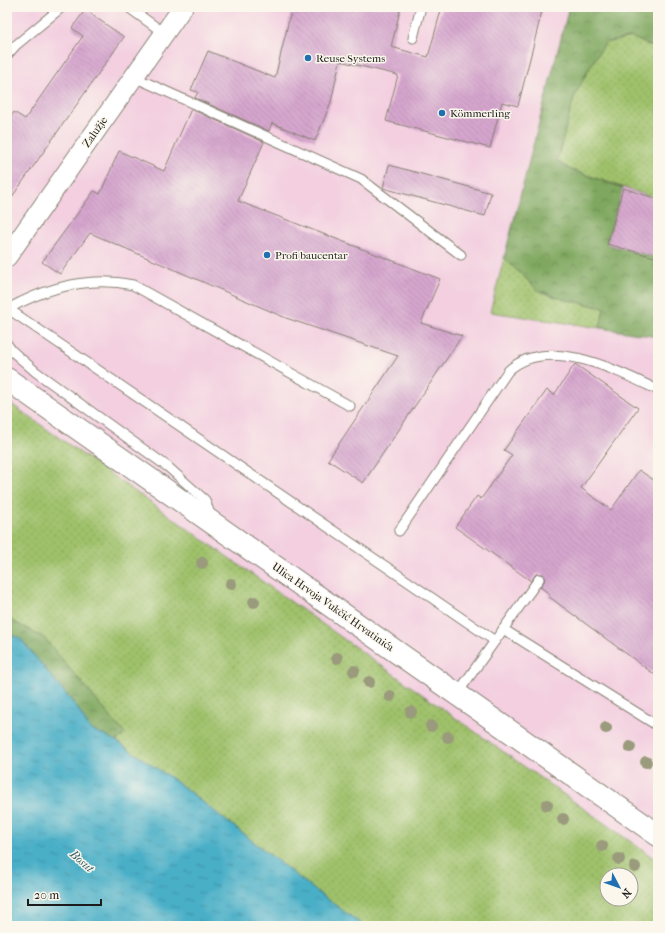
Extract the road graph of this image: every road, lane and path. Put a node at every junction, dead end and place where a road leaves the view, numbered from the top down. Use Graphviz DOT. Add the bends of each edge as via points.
graph roads {
  1 [pos="62,7"];
  2 [pos="128,7"];
  3 [pos="183,7"];
  4 [pos="420,7"];
  5 [pos="164,33"];
  6 [pos="413,38"];
  7 [pos="7,55"];
  8 [pos="134,77"];
  9 [pos="461,255"];
  10 [pos="7,257"];
  11 [pos="7,310"];
  12 [pos="7,344"];
  13 [pos="7,378"];
  14 [pos="658,390"];
  15 [pos="350,406"];
  16 [pos="214,524"];
  17 [pos="399,531"];
  18 [pos="539,579"];
  19 [pos="503,629"];
  20 [pos="495,641"];
  21 [pos="457,694"];
  22 [pos="658,726"];
  23 [pos="658,835"];
  1 -- 7 [label="lane"];
  2 -- 5 [label="lane"];
  3 -- 5 [label="street, Zalužje"];
  4 -- 6 [label="lane"];
  5 -- 8 [label="street, Zalužje"];
  8 -- 9 [label="lane" via="361,179"];
  8 -- 10 [label="street, Zalužje"];
  11 -- 15 [label="lane" via="32,296 86,282 120,282 133,285"];
  11 -- 20 [label="lane"];
  12 -- 16 [label="lane" via="36,372 168,467 206,500"];
  13 -- 16 [label="main road, Ulica Hrvoja Vukčić Hrvatinića"];
  14 -- 17 [label="lane" via="591,360 551,356 517,362 508,371"];
  16 -- 21 [label="main road, Ulica Hrvoja Vukčić Hrvatinića"];
  18 -- 19 [label="lane"];
  19 -- 20 [label="lane"];
  19 -- 22 [label="lane"];
  20 -- 21 [label="lane"];
  21 -- 23 [label="main road, Ulica Hrvoja Vukčić Hrvatinića"];
}
